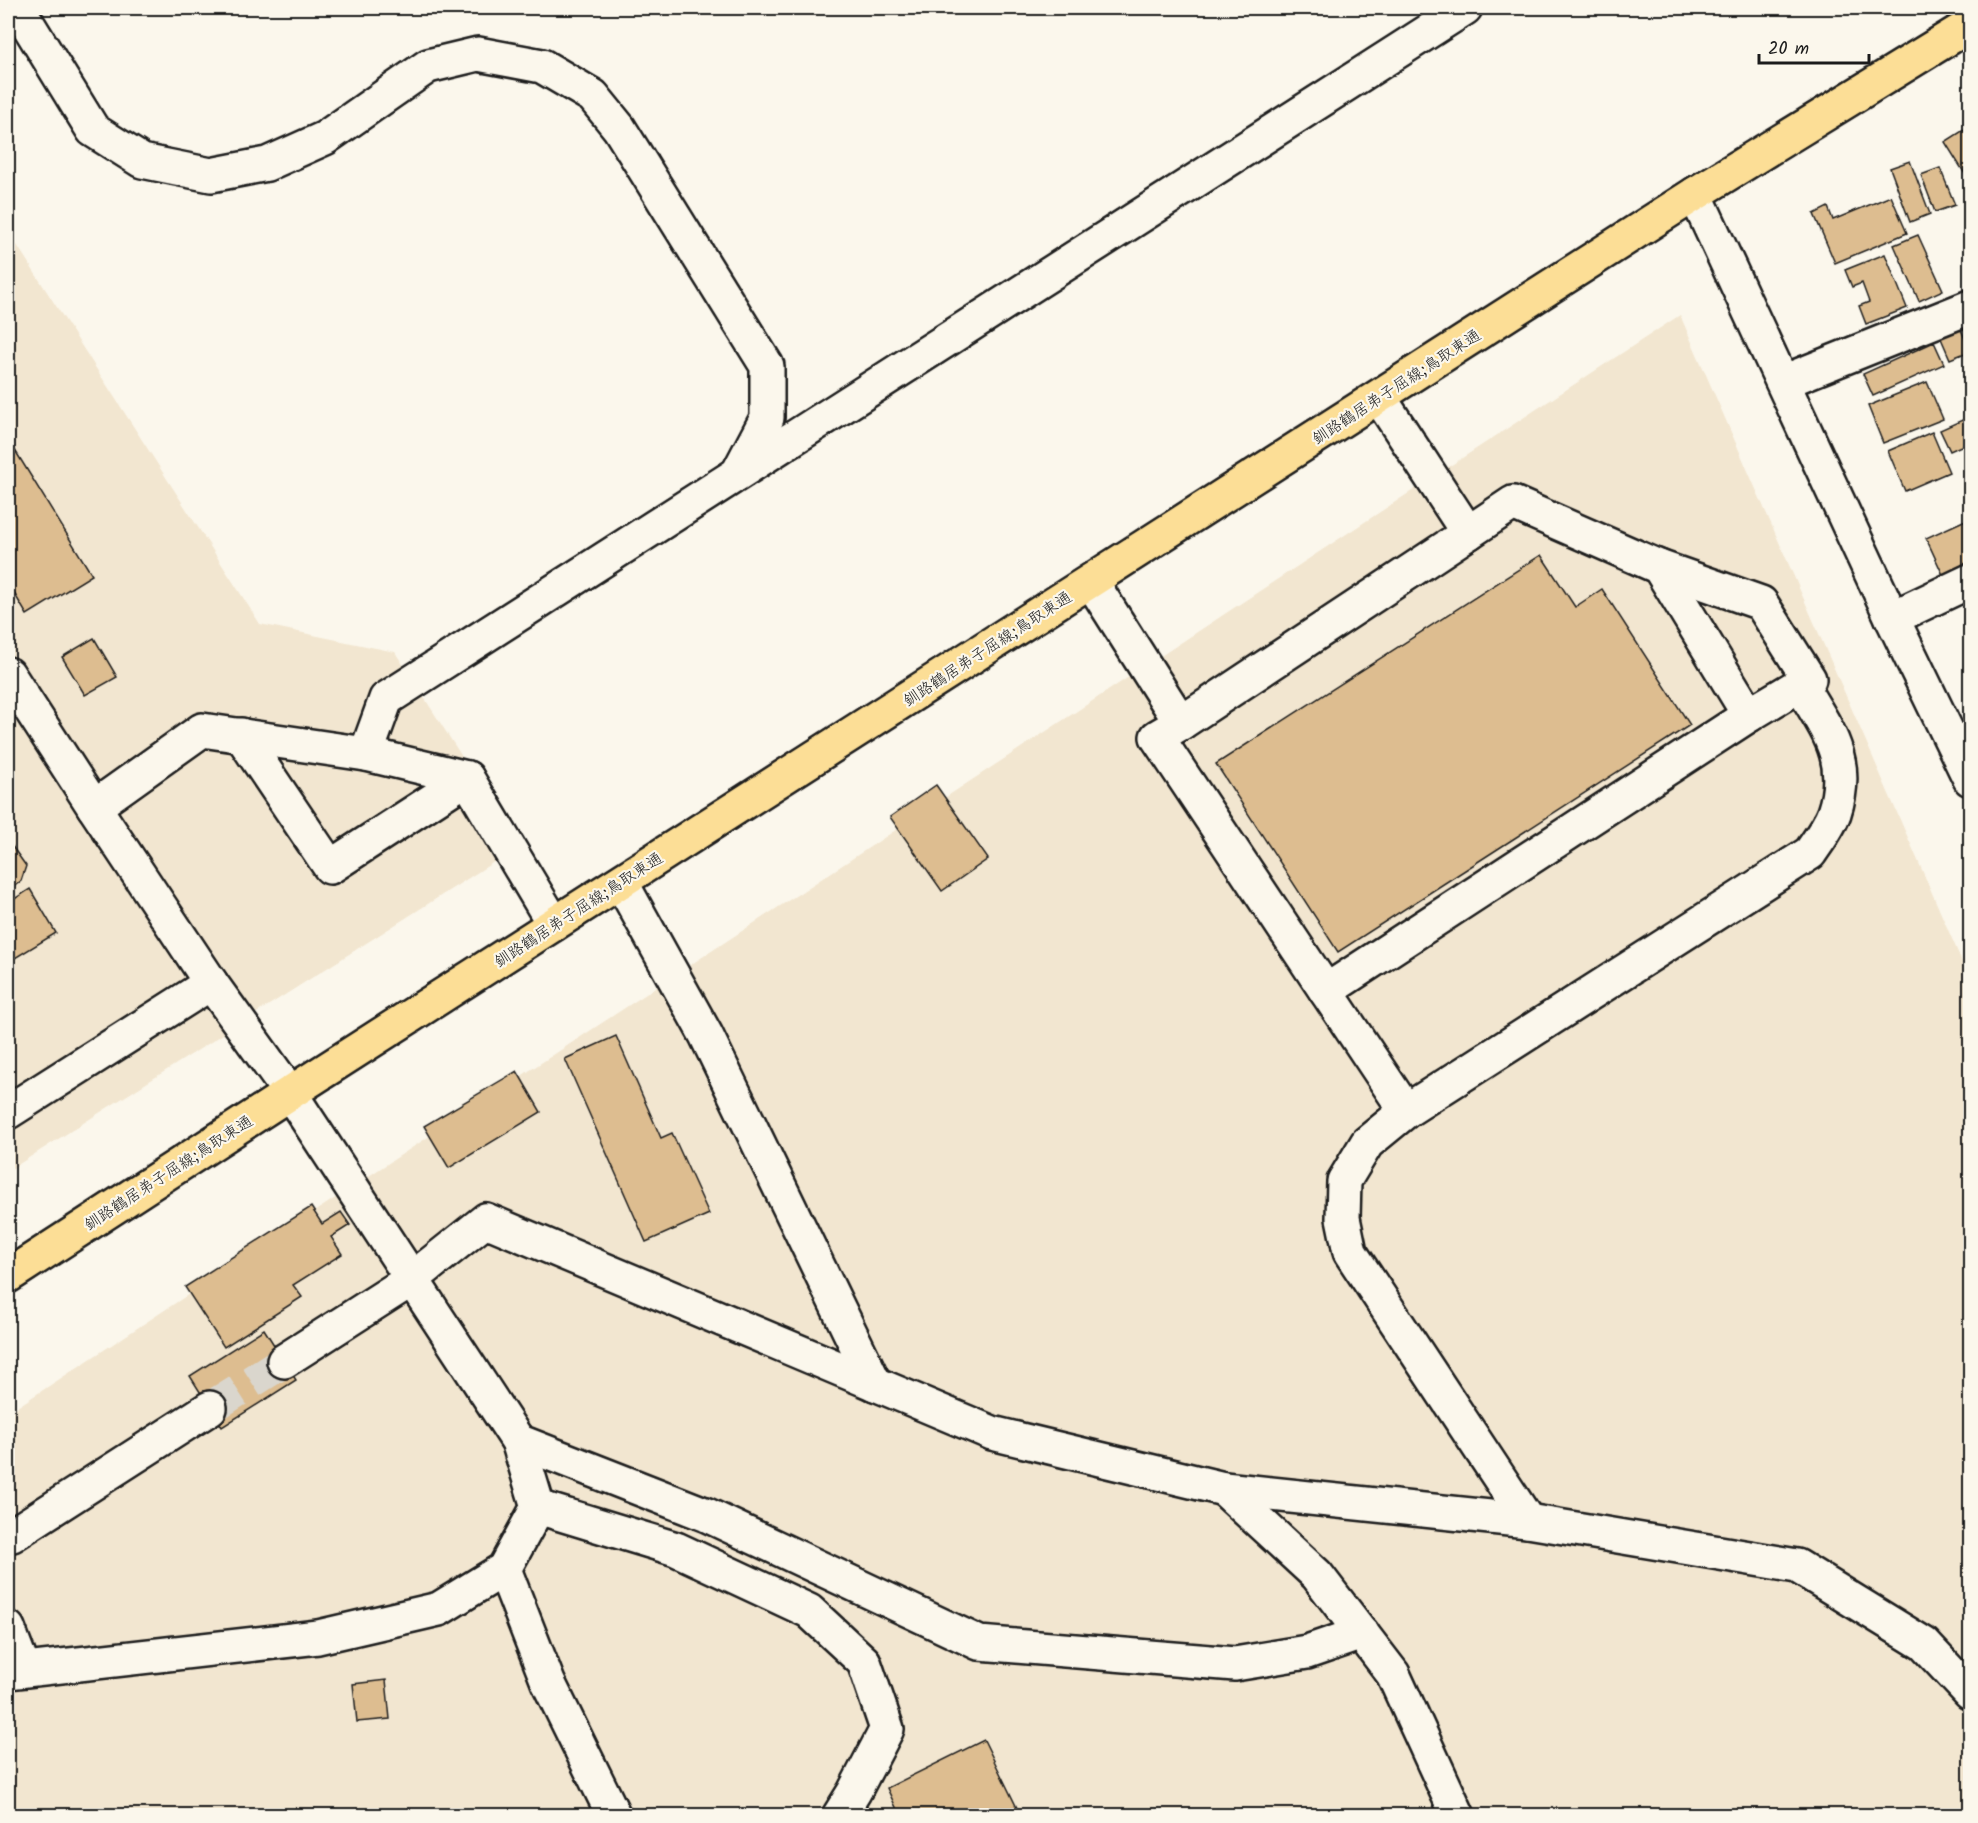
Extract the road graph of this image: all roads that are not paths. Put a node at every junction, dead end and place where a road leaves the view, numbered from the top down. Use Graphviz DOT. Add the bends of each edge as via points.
graph roads {
  1 [pos="18,8"];
  2 [pos="1465,8"];
  3 [pos="1971,25"];
  4 [pos="1695,194"];
  5 [pos="1971,307"];
  6 [pos="1783,382"];
  7 [pos="1379,397"];
  8 [pos="737,474"];
  9 [pos="1468,533"];
  10 [pos="1659,567"];
  11 [pos="1091,581"];
  12 [pos="1971,581"];
  13 [pos="1893,618"];
  14 [pos="8,674"];
  15 [pos="1800,684"];
  16 [pos="1749,715"];
  17 [pos="1181,723"];
  18 [pos="241,735"];
  19 [pos="366,754"];
  20 [pos="467,778"];
  21 [pos="1971,779"];
  22 [pos="94,807"];
  23 [pos="621,882"];
  24 [pos="555,924"];
  25 [pos="211,983"];
  26 [pos="1326,991"];
  27 [pos="290,1093"];
  28 [pos="1406,1111"];
  29 [pos="8,1112"];
  30 [pos="8,1276"];
  31 [pos="412,1279"];
  32 [pos="284,1361"];
  33 [pos="875,1384"];
  34 [pos="210,1408"];
  35 [pos="518,1441"];
  36 [pos="1224,1489"];
  37 [pos="538,1507"];
  38 [pos="1528,1521"];
  39 [pos="9,1542"];
  40 [pos="504,1569"];
  41 [pos="8,1628"];
  42 [pos="1362,1633"];
  43 [pos="16,1671"];
  44 [pos="1971,1693"];
  45 [pos="614,1815"];
  46 [pos="838,1815"];
  47 [pos="1458,1815"];
  1 -- 8 [label="street" via="93,130 142,161 211,175 267,164 325,138 428,66 478,54 542,66 593,96 620,128 767,366 767,418"];
  2 -- 8 [label="street"];
  3 -- 4 [label="main road, 釧路鶴居弟子屈線;鳥取東通"];
  4 -- 6 [label="street"];
  4 -- 7 [label="main road, 釧路鶴居弟子屈線;鳥取東通"];
  5 -- 6 [label="street"];
  6 -- 13 [label="street"];
  7 -- 9 [label="street"];
  7 -- 11 [label="main road, 釧路鶴居弟子屈線;鳥取東通"];
  8 -- 19 [label="street" via="386,699"];
  9 -- 10 [label="street" via="1513,503"];
  9 -- 17 [label="street"];
  10 -- 15 [label="street" via="1761,603 1809,679"];
  10 -- 16 [label="street"];
  11 -- 17 [label="street"];
  11 -- 23 [label="main road, 釧路鶴居弟子屈線;鳥取東通"];
  12 -- 13 [label="street"];
  13 -- 21 [label="street"];
  14 -- 22 [label="street"];
  15 -- 16 [label="street"];
  15 -- 28 [label="street" via="1835,746 1841,775 1834,815 1810,854"];
  16 -- 26 [label="street"];
  17 -- 26 [label="street" via="1157,736"];
  18 -- 19 [label="street"];
  18 -- 20 [label="street" via="330,867"];
  18 -- 22 [label="street" via="201,730"];
  19 -- 20 [label="street"];
  20 -- 24 [label="street"];
  22 -- 25 [label="street"];
  23 -- 24 [label="main road, 釧路鶴居弟子屈線;鳥取東通"];
  23 -- 33 [label="street" via="706,1035"];
  24 -- 27 [label="main road, 釧路鶴居弟子屈線;鳥取東通"];
  25 -- 27 [label="street"];
  25 -- 29 [label="street"];
  26 -- 28 [label="street"];
  27 -- 30 [label="main road, 釧路鶴居弟子屈線;鳥取東通"];
  27 -- 31 [label="street"];
  28 -- 38 [label="street" via="1367,1143 1344,1181 1343,1218 1350,1251"];
  31 -- 32 [label="street"];
  31 -- 33 [label="street" via="486,1220"];
  31 -- 35 [label="street"];
  33 -- 36 [label="street" via="992,1433"];
  34 -- 39 [label="street"];
  35 -- 37 [label="street"];
  35 -- 42 [label="street" via="707,1515 979,1643 1235,1664 1307,1652"];
  36 -- 38 [label="street"];
  36 -- 42 [label="street" via="1317,1575"];
  37 -- 40 [label="street"];
  37 -- 46 [label="street" via="676,1549 809,1611 864,1662 887,1729"];
  38 -- 44 [label="street" via="1797,1566 1924,1644"];
  40 -- 43 [label="street" via="439,1609 318,1638"];
  40 -- 45 [label="street" via="548,1682"];
  41 -- 43 [label="street"];
  42 -- 47 [label="street" via="1393,1674"];
}
